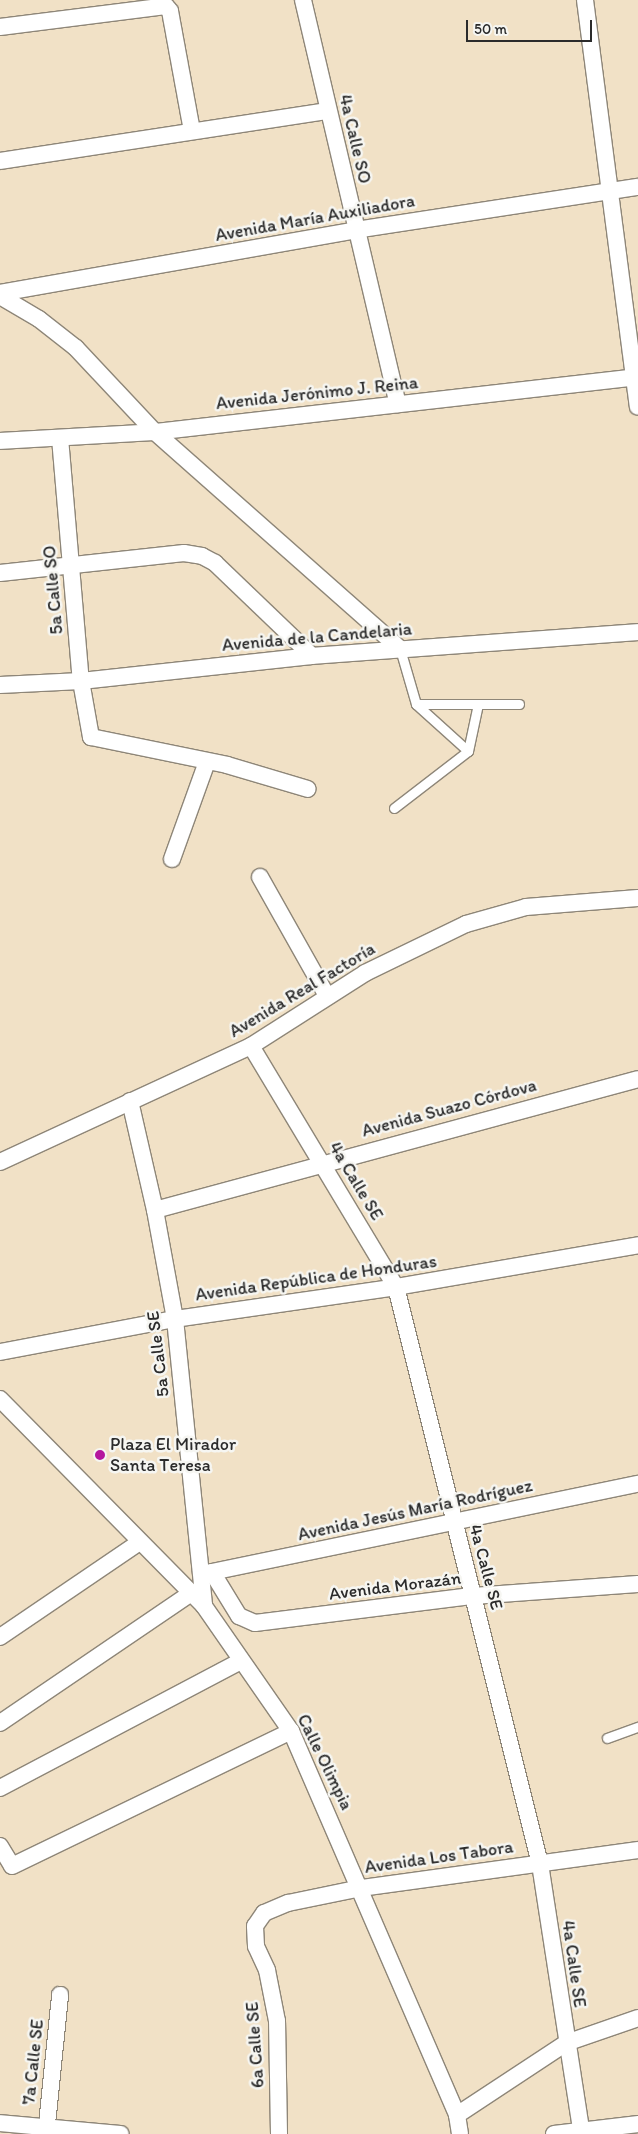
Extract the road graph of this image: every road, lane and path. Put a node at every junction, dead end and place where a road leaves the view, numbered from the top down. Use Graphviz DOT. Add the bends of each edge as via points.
graph roads {
  1 [pos="303,0"];
  2 [pos="585,0"];
  3 [pos="99,6"];
  4 [pos="0,27"];
  5 [pos="328,111"];
  6 [pos="192,131"];
  7 [pos="0,161"];
  8 [pos="638,187"];
  9 [pos="610,192"];
  10 [pos="356,230"];
  11 [pos="0,295"];
  12 [pos="637,377"];
  13 [pos="398,404"];
  14 [pos="638,407"];
  15 [pos="155,432"];
  16 [pos="60,438"];
  17 [pos="0,441"];
  18 [pos="71,564"];
  19 [pos="0,573"];
  20 [pos="638,632"];
  21 [pos="400,650"];
  22 [pos="312,656"];
  23 [pos="81,681"];
  24 [pos="0,685"];
  25 [pos="416,704"];
  26 [pos="478,704"];
  27 [pos="519,704"];
  28 [pos="468,751"];
  29 [pos="207,762"];
  30 [pos="308,789"];
  31 [pos="394,808"];
  32 [pos="172,858"];
  33 [pos="260,877"];
  34 [pos="638,898"];
  35 [pos="327,996"];
  36 [pos="251,1046"];
  37 [pos="638,1079"];
  38 [pos="130,1101"];
  39 [pos="0,1162"];
  40 [pos="321,1163"];
  41 [pos="155,1210"];
  42 [pos="638,1245"];
  43 [pos="396,1287"];
  44 [pos="175,1319"];
  45 [pos="0,1352"];
  46 [pos="0,1399"];
  47 [pos="638,1484"];
  48 [pos="454,1524"];
  49 [pos="140,1542"];
  50 [pos="206,1574"];
  51 [pos="638,1584"];
  52 [pos="191,1593"];
  53 [pos="473,1596"];
  54 [pos="204,1606"];
  55 [pos="0,1637"];
  56 [pos="241,1660"];
  57 [pos="0,1723"];
  58 [pos="638,1727"];
  59 [pos="291,1731"];
  60 [pos="608,1738"];
  61 [pos="0,1788"];
  62 [pos="0,1846"];
  63 [pos="638,1850"];
  64 [pos="540,1864"];
  65 [pos="361,1888"];
  66 [pos="255,1926"];
  67 [pos="60,1995"];
  68 [pos="638,2018"];
  69 [pos="566,2043"];
  70 [pos="457,2115"];
  71 [pos="0,2123"];
  72 [pos="638,2124"];
  73 [pos="46,2130"];
  74 [pos="581,2132"];
  75 [pos="121,2134"];
  76 [pos="279,2134"];
  77 [pos="460,2134"];
  78 [pos="554,2134"];
  1 -- 5 [label="street, 4a Calle SO"];
  2 -- 9 [label="street"];
  3 -- 4 [label="street"];
  3 -- 6 [label="street" via="160,5 170,11"];
  5 -- 6 [label="street"];
  5 -- 10 [label="street, 4a Calle SO"];
  6 -- 7 [label="street"];
  8 -- 9 [label="street, Avenida María Auxiliadora"];
  9 -- 10 [label="street, Avenida María Auxiliadora"];
  9 -- 12 [label="street"];
  10 -- 11 [label="street, Avenida María Auxiliadora"];
  10 -- 13 [label="street, 4a Calle SO"];
  11 -- 15 [label="street" via="39,319 76,348"];
  12 -- 13 [label="street, Avenida Jerónimo J. Reina"];
  12 -- 14 [label="street"];
  13 -- 15 [label="street, Avenida Jerónimo J. Reina"];
  15 -- 16 [label="street, Avenida Jerónimo J. Reina"];
  15 -- 21 [label="street"];
  16 -- 17 [label="street, Avenida Jerónimo J. Reina"];
  16 -- 18 [label="street, 5a Calle SO"];
  18 -- 19 [label="street"];
  18 -- 22 [label="street" via="184,553 202,556 215,563"];
  18 -- 23 [label="street, 5a Calle SO"];
  20 -- 21 [label="street, Avenida de la Candelaria"];
  21 -- 22 [label="street, Avenida de la Candelaria"];
  21 -- 25 [label="lane"];
  22 -- 23 [label="street, Avenida de la Candelaria"];
  23 -- 24 [label="street, Avenida de la Candelaria"];
  23 -- 29 [label="street, 5a Calle SO" via="91,737"];
  25 -- 26 [label="lane"];
  25 -- 28 [label="lane"];
  26 -- 27 [label="lane"];
  26 -- 28 [label="lane"];
  28 -- 31 [label="lane"];
  29 -- 30 [label="street"];
  29 -- 32 [label="street"];
  33 -- 35 [label="street"];
  34 -- 35 [label="street, Avenida Real Factoría" via="526,907 496,915 421,944"];
  35 -- 36 [label="street, Avenida Real Factoría"];
  36 -- 38 [label="street, Avenida Real Factoría"];
  36 -- 40 [label="street, 4a Calle SE"];
  37 -- 40 [label="street, Avenida Suazo Córdova"];
  38 -- 39 [label="street, Avenida Real Factoría"];
  38 -- 41 [label="street, 5a Calle SE"];
  40 -- 41 [label="street, Avenida Suazo Córdova"];
  40 -- 43 [label="street, 4a Calle SE"];
  41 -- 44 [label="street, 5a Calle SE"];
  42 -- 43 [label="street, Avenida República de Honduras"];
  43 -- 44 [label="street, Avenida República de Honduras"];
  43 -- 48 [label="street, 4a Calle SE"];
  44 -- 45 [label="street, Avenida República de Honduras"];
  44 -- 50 [label="street, 5a Calle SE"];
  46 -- 49 [label="street, Calle Olimpia"];
  47 -- 48 [label="street, Avenida Jesús María Rodríguez"];
  48 -- 50 [label="street, Avenida Jesús María Rodríguez"];
  48 -- 53 [label="street, 4a Calle SE"];
  49 -- 52 [label="street, Calle Olimpia"];
  49 -- 55 [label="street"];
  50 -- 53 [label="street, Avenida Morazán" via="238,1616 255,1623"];
  50 -- 54 [label="street, 5a Calle SE"];
  51 -- 53 [label="street, Avenida Morazán"];
  52 -- 54 [label="street, Calle Olimpia"];
  52 -- 57 [label="street"];
  53 -- 64 [label="street, 4a Calle SE"];
  54 -- 56 [label="street, Calle Olimpia"];
  56 -- 59 [label="street, Calle Olimpia"];
  56 -- 61 [label="street"];
  58 -- 60 [label="lane"];
  59 -- 62 [label="street" via="12,1866"];
  59 -- 65 [label="street, Calle Olimpia"];
  63 -- 64 [label="street, Avenida Los Tabora"];
  64 -- 65 [label="street, Avenida Los Tabora"];
  64 -- 69 [label="street, 4a Calle SE"];
  65 -- 66 [label="street, Avenida Los Tabora" via="288,1903 264,1913"];
  65 -- 70 [label="street, Calle Olimpia"];
  66 -- 76 [label="street, 6a Calle SE" via="256,1946 267,1970 277,2021"];
  67 -- 73 [label="street, 7a Calle SE"];
  68 -- 69 [label="street"];
  69 -- 70 [label="street"];
  69 -- 74 [label="street, 4a Calle SE"];
  70 -- 77 [label="street, Calle Olimpia"];
  71 -- 73 [label="street"];
  72 -- 74 [label="street"];
  73 -- 75 [label="street"];
  74 -- 78 [label="street"];
}
